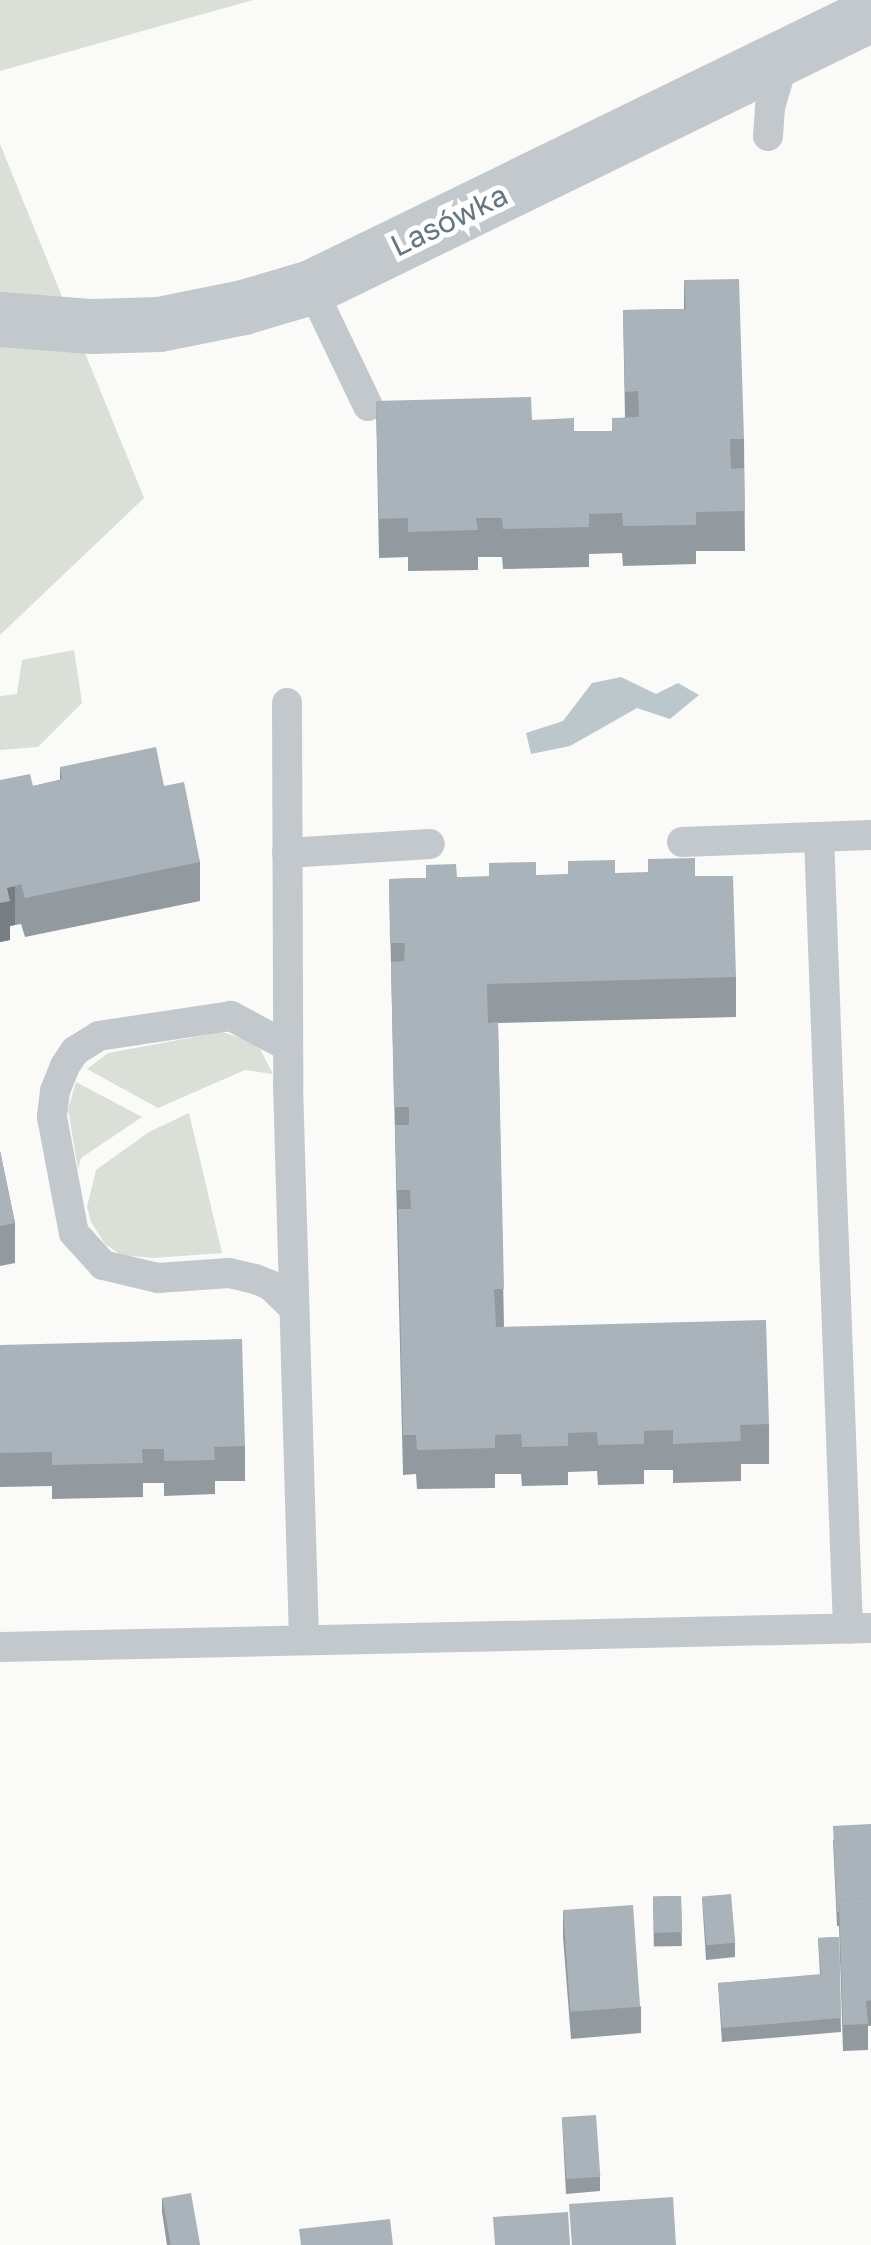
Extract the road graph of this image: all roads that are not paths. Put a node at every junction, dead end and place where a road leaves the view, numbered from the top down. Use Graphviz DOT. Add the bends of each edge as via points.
graph roads {
  1 [pos="871,14"];
  2 [pos="785,57"];
  3 [pos="768,136"];
  4 [pos="310,286"];
  5 [pos="0,319"];
  6 [pos="368,406"];
  7 [pos="287,703"];
  8 [pos="871,835"];
  9 [pos="819,837"];
  10 [pos="682,842"];
  11 [pos="430,844"];
  12 [pos="286,853"];
  13 [pos="287,1046"];
  14 [pos="294,1308"];
  15 [pos="860,1628"];
  16 [pos="304,1638"];
  17 [pos="0,1648"];
  1 -- 2 [label="street, Lasówka"];
  2 -- 3 [label="lane"];
  2 -- 4 [label="street, Lasówka"];
  4 -- 5 [label="street, Lasówka" via="159,324"];
  4 -- 6 [label="lane"];
  7 -- 12 [label="lane"];
  8 -- 9 [label="lane"];
  9 -- 10 [label="lane"];
  9 -- 15 [label="lane"];
  11 -- 12 [label="lane"];
  12 -- 13 [label="lane"];
  13 -- 14 [label="lane"];
  13 -- 14 [label="lane" via="231,1016 99,1036 74,1051 55,1090 52,1117 74,1234 103,1266 158,1278 242,1276 270,1285"];
  14 -- 16 [label="lane"];
  15 -- 16 [label="lane"];
  16 -- 17 [label="lane"];
}
